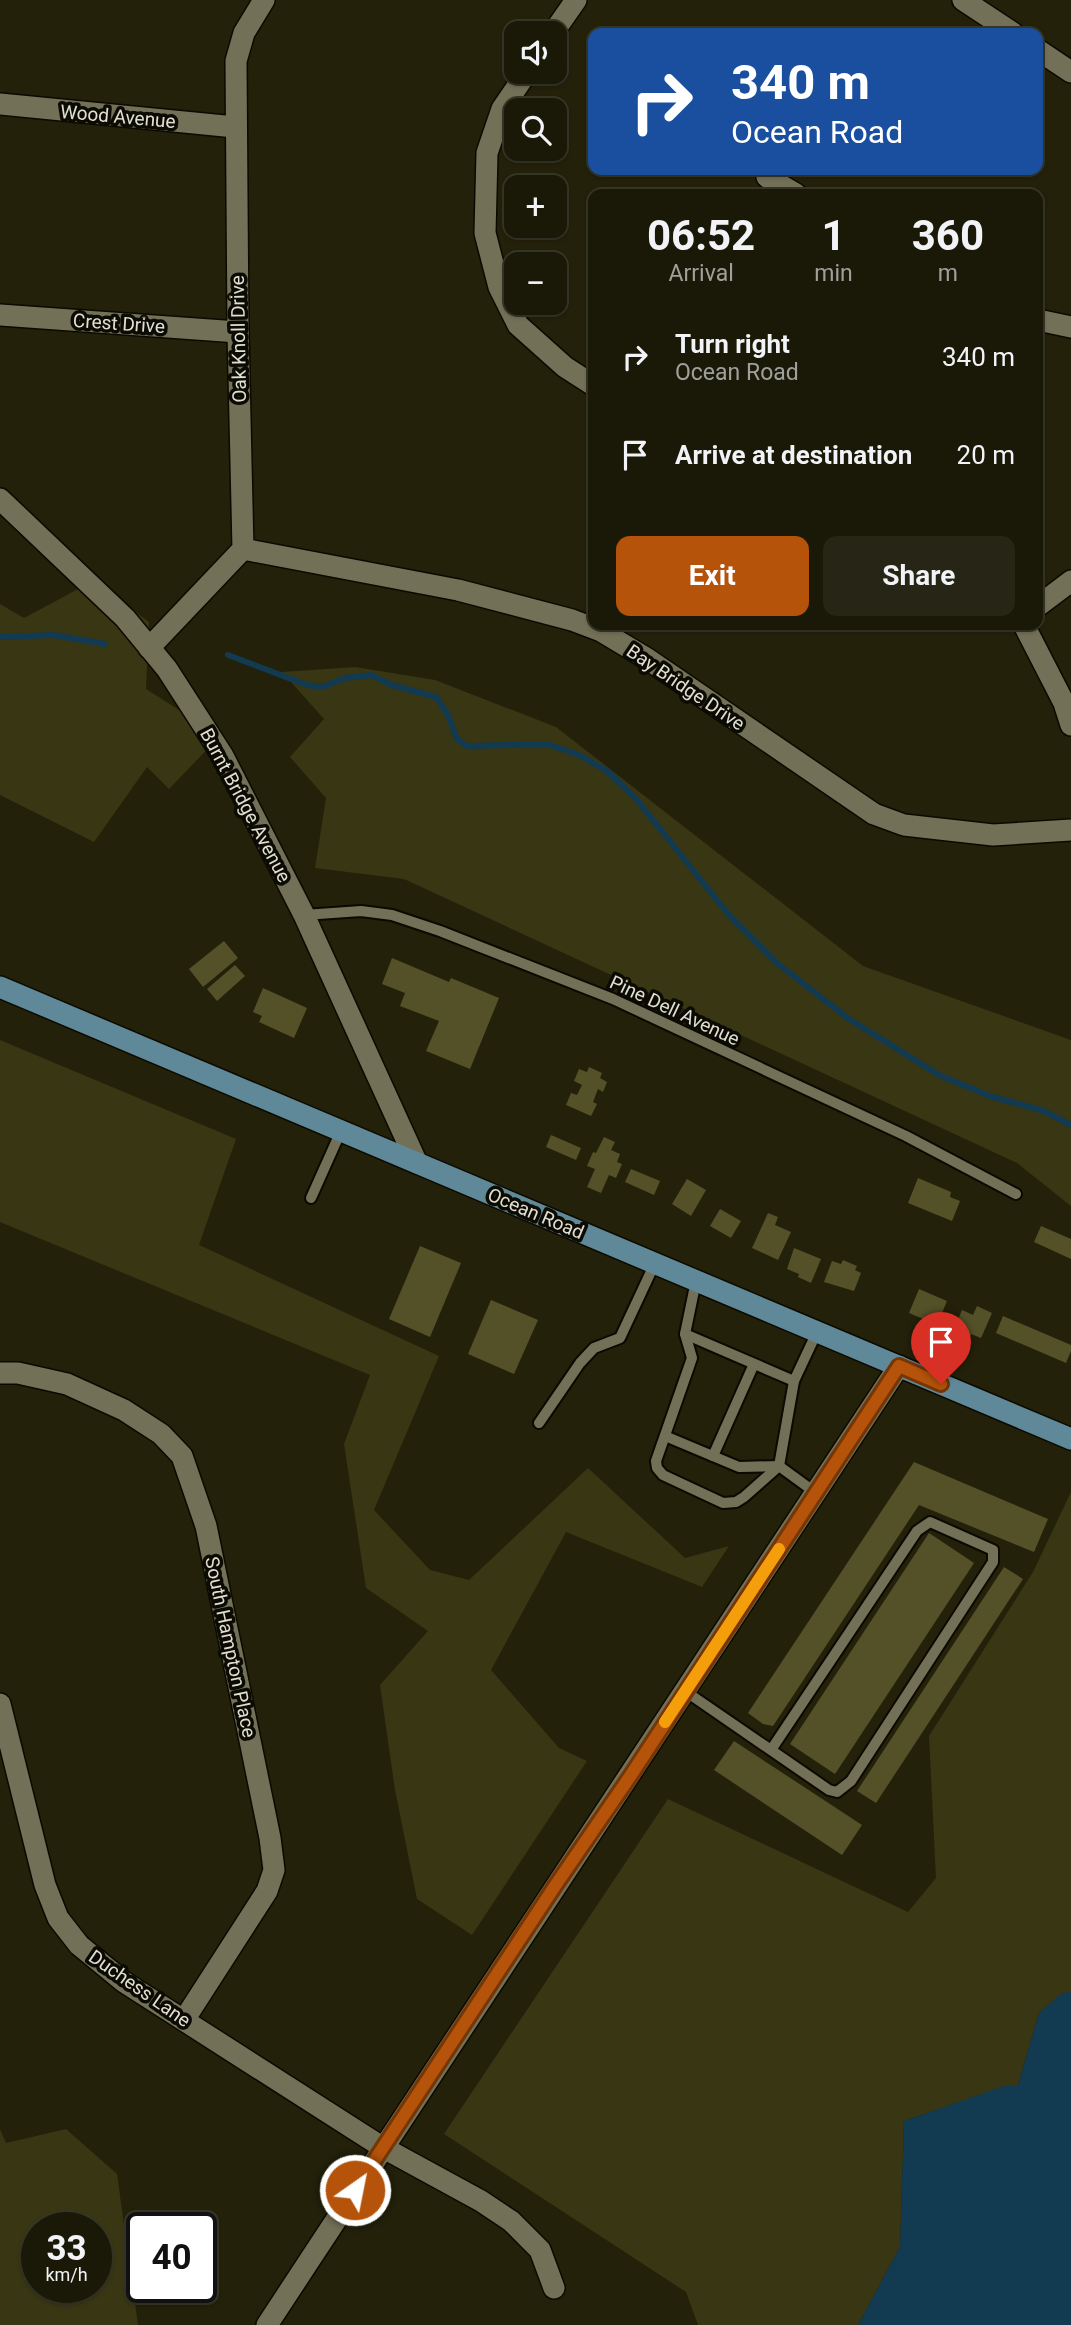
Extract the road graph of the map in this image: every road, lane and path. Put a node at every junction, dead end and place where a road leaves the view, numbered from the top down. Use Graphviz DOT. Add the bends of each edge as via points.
graph roads {
  1 [pos="264,0"];
  2 [pos="576,0"];
  3 [pos="963,0"];
  4 [pos="561,21"];
  5 [pos="1005,28"];
  6 [pos="1043,53"];
  7 [pos="1071,72"];
  8 [pos="519,84"];
  9 [pos="0,104"];
  10 [pos="235,127"];
  11 [pos="767,177"];
  12 [pos="787,189"];
  13 [pos="0,315"];
  14 [pos="1043,321"];
  15 [pos="1071,327"];
  16 [pos="238,332"];
  17 [pos="588,382"];
  18 [pos="0,499"];
  19 [pos="243,550"];
  20 [pos="1071,581"];
  21 [pos="1043,602"];
  22 [pos="588,626"];
  23 [pos="598,630"];
  24 [pos="1027,630"];
  25 [pos="149,648"];
  26 [pos="1071,725"];
  27 [pos="1071,831"];
  28 [pos="304,915"];
  29 [pos="0,987"];
  30 [pos="341,1131"];
  31 [pos="416,1163"];
  32 [pos="1016,1194"];
  33 [pos="311,1198"];
  34 [pos="655,1263"];
  35 [pos="696,1281"];
  36 [pos="817,1332"];
  37 [pos="685,1334"];
  38 [pos="754,1364"];
  39 [pos="899,1366"];
  40 [pos="0,1373"];
  41 [pos="794,1381"];
  42 [pos="539,1423"];
  43 [pos="665,1436"];
  44 [pos="1071,1439"];
  45 [pos="713,1456"];
  46 [pos="779,1466"];
  47 [pos="816,1493"];
  48 [pos="685,1691"];
  49 [pos="0,1704"];
  50 [pos="771,1750"];
  51 [pos="184,2020"];
  52 [pos="382,2147"];
  53 [pos="554,2288"];
  54 [pos="267,2325"];
  1 -- 10 [label="street, Oak Knoll Drive" via="244,33 236,61"];
  2 -- 4 [label="street"];
  3 -- 5 [label="street"];
  6 -- 7 [label="street"];
  8 -- 17 [label="street" via="502,109 487,153 485,233 499,287 518,325"];
  9 -- 10 [label="street, Wood Avenue"];
  10 -- 16 [label="street, Oak Knoll Drive"];
  11 -- 12 [label="street"];
  13 -- 16 [label="street, Crest Drive"];
  14 -- 15 [label="street"];
  16 -- 19 [label="street, Oak Knoll Drive"];
  18 -- 25 [label="street, Burnt Bridge Avenue" via="125,618"];
  19 -- 22 [label="street, Bay Bridge Drive" via="458,590"];
  19 -- 25 [label="street"];
  20 -- 21 [label="street"];
  23 -- 27 [label="street, Bay Bridge Drive" via="874,814 904,825 993,835"];
  24 -- 26 [label="street" via="1065,703"];
  25 -- 28 [label="street, Burnt Bridge Avenue" via="223,756"];
  28 -- 31 [label="street, Burnt Bridge Avenue"];
  28 -- 32 [label="lane, Pine Dell Avenue" via="361,911 392,915 440,931 613,999 906,1136"];
  29 -- 30 [label="main road, Ocean Road"];
  30 -- 31 [label="main road, Ocean Road"];
  30 -- 33 [label="lane"];
  31 -- 34 [label="main road, Ocean Road"];
  34 -- 35 [label="main road, Ocean Road"];
  34 -- 42 [label="lane" via="620,1338 594,1348"];
  35 -- 36 [label="main road, Ocean Road"];
  35 -- 37 [label="lane"];
  36 -- 39 [label="main road, Ocean Road"];
  36 -- 41 [label="lane"];
  37 -- 38 [label="lane"];
  37 -- 43 [label="lane" via="692,1358"];
  38 -- 41 [label="lane"];
  38 -- 45 [label="lane"];
  39 -- 44 [label="main road, Ocean Road"];
  39 -- 47 [label="street"];
  40 -- 51 [label="street, South Hampton Place" via="67,1384 124,1410 161,1434 182,1456 206,1526 274,1870 267,1891"];
  41 -- 46 [label="lane"];
  43 -- 45 [label="lane"];
  43 -- 46 [label="lane" via="656,1461 663,1475 723,1503 744,1497"];
  45 -- 46 [label="lane" via="739,1467"];
  46 -- 47 [label="lane"];
  47 -- 48 [label="street"];
  48 -- 50 [label="lane"];
  48 -- 52 [label="street"];
  49 -- 51 [label="street, Duchess Lane" via="45,1885 58,1918 79,1945 124,1982"];
  50 -- 50 [label="lane" via="829,1790 844,1788 993,1563 993,1550 930,1522 917,1531"];
  51 -- 52 [label="street, Duchess Lane"];
  52 -- 53 [label="street, Duchess Lane" via="511,2221 540,2250"];
  52 -- 54 [label="street"];
}
